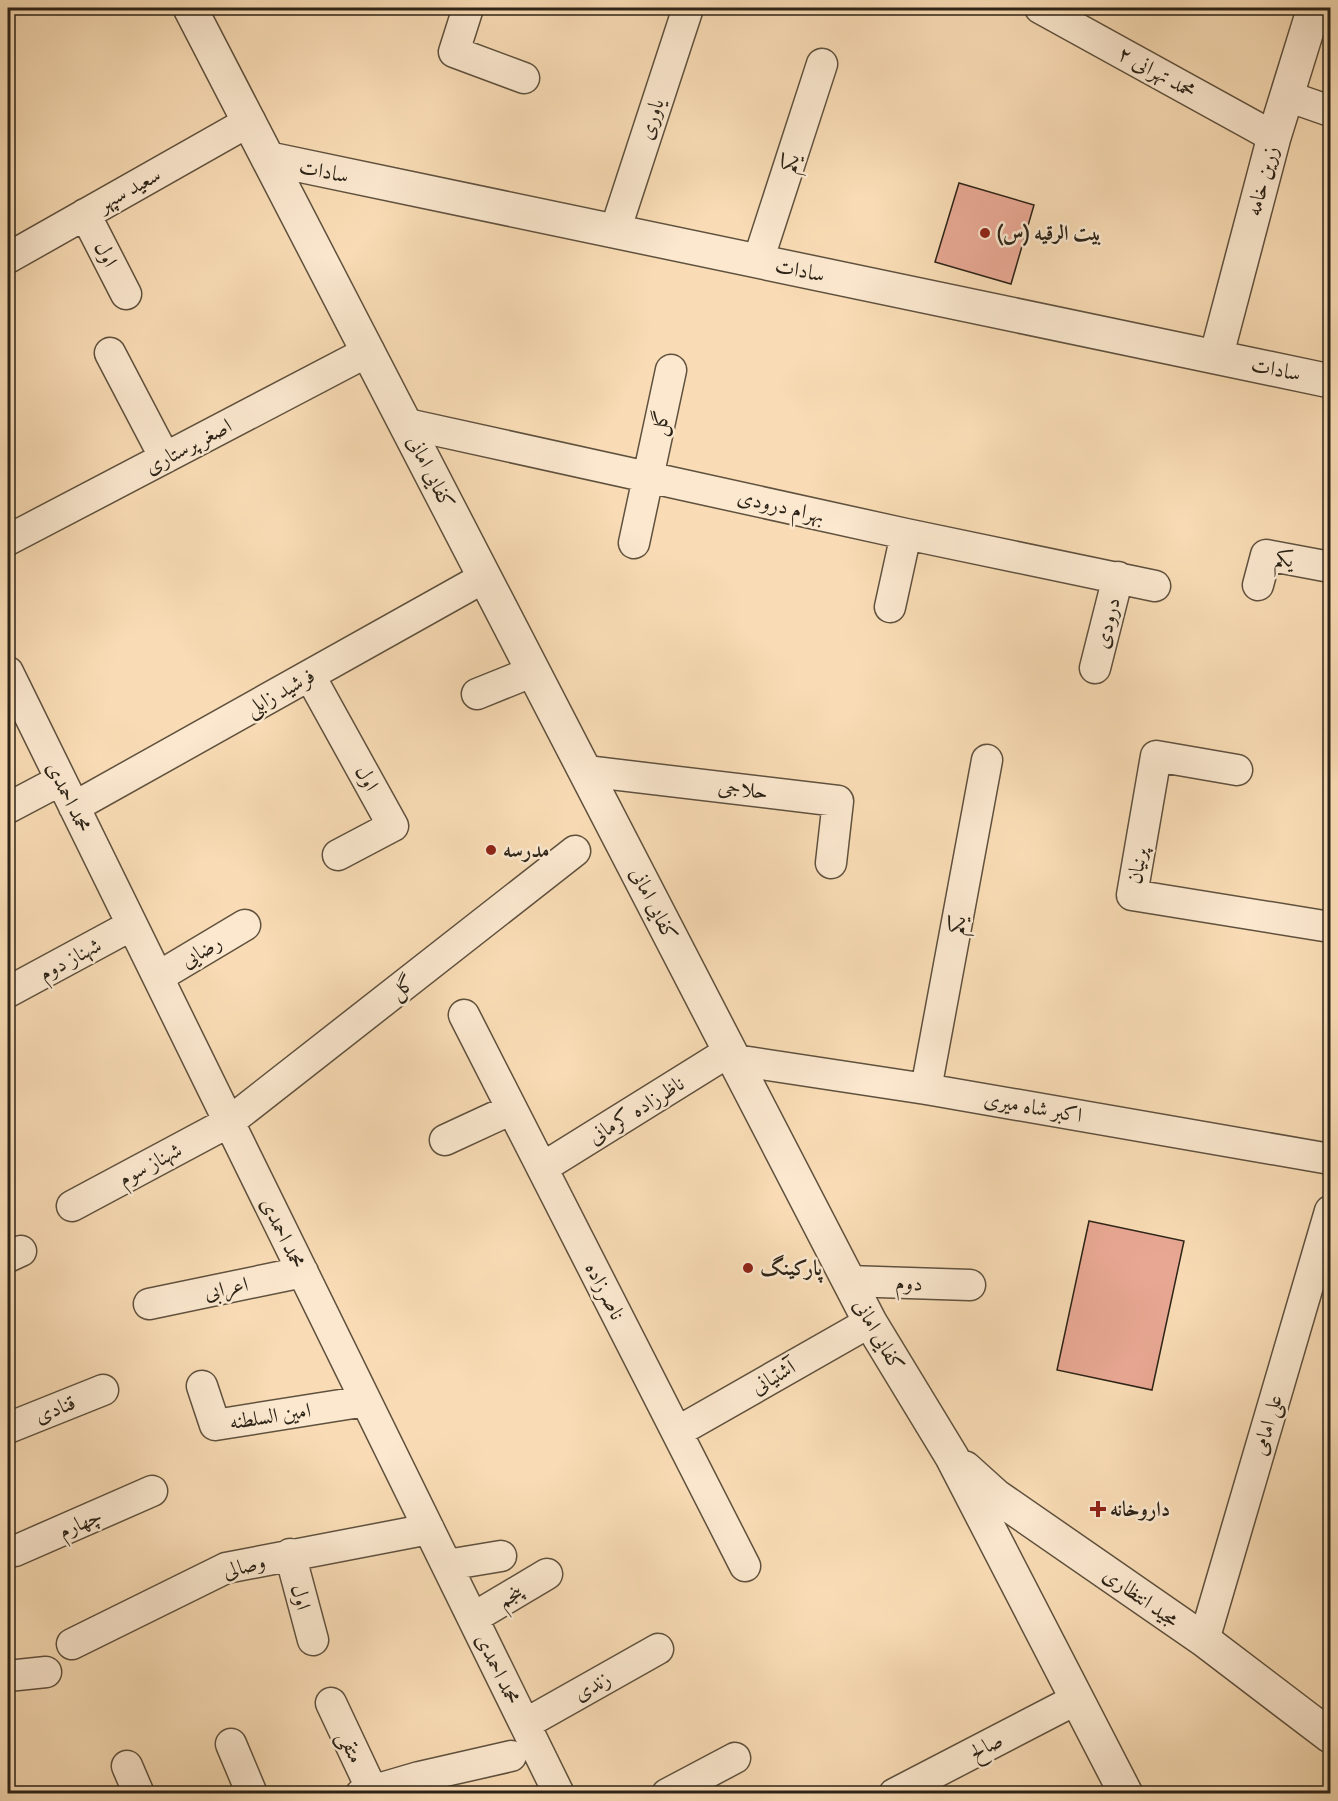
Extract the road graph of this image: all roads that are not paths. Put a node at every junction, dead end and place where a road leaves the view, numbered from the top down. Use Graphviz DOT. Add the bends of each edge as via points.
graph roads {
  1 [pos="193,8"];
  2 [pos="468,8"];
  3 [pos="688,8"];
  4 [pos="1040,8"];
  5 [pos="1314,8"];
  6 [pos="822,64"];
  7 [pos="524,78"];
  8 [pos="1287,96"];
  9 [pos="1330,111"];
  10 [pos="250,121"];
  11 [pos="1274,137"];
  12 [pos="270,159"];
  13 [pos="85,214"];
  14 [pos="615,231"];
  15 [pos="8,258"];
  16 [pos="758,261"];
  17 [pos="126,294"];
  18 [pos="369,351"];
  19 [pos="110,353"];
  20 [pos="1216,357"];
  21 [pos="671,370"];
  22 [pos="1330,381"];
  23 [pos="407,424"];
  24 [pos="165,458"];
  25 [pos="648,476"];
  26 [pos="906,534"];
  27 [pos="8,540"];
  28 [pos="634,543"];
  29 [pos="1330,567"];
  30 [pos="485,577"];
  31 [pos="1118,577"];
  32 [pos="1258,585"];
  33 [pos="1155,586"];
  34 [pos="890,607"];
  35 [pos="1095,668"];
  36 [pos="534,671"];
  37 [pos="8,672"];
  38 [pos="310,676"];
  39 [pos="477,694"];
  40 [pos="987,760"];
  41 [pos="1237,770"];
  42 [pos="586,771"];
  43 [pos="61,780"];
  44 [pos="74,807"];
  45 [pos="8,808"];
  46 [pos="575,851"];
  47 [pos="338,855"];
  48 [pos="831,863"];
  49 [pos="132,925"];
  50 [pos="245,925"];
  51 [pos="1330,927"];
  52 [pos="158,977"];
  53 [pos="8,992"];
  54 [pos="464,1015"];
  55 [pos="732,1056"];
  56 [pos="926,1089"];
  57 [pos="512,1109"];
  58 [pos="229,1122"];
  59 [pos="445,1140"];
  60 [pos="1330,1159"];
  61 [pos="542,1168"];
  62 [pos="72,1206"];
  63 [pos="1330,1211"];
  64 [pos="303,1272"];
  65 [pos="848,1281"];
  66 [pos="970,1285"];
  67 [pos="149,1304"];
  68 [pos="870,1322"];
  69 [pos="201,1386"];
  70 [pos="104,1390"];
  71 [pos="366,1401"];
  72 [pos="8,1428"];
  73 [pos="677,1432"];
  74 [pos="952,1457"];
  75 [pos="152,1491"];
  76 [pos="429,1529"];
  77 [pos="8,1552"];
  78 [pos="290,1554"];
  79 [pos="501,1556"];
  80 [pos="447,1565"];
  81 [pos="745,1566"];
  82 [pos="547,1574"];
  83 [pos="473,1618"];
  84 [pos="313,1640"];
  85 [pos="1204,1640"];
  86 [pos="72,1644"];
  87 [pos="658,1649"];
  88 [pos="46,1672"];
  89 [pos="8,1676"];
  90 [pos="1077,1700"];
  91 [pos="331,1703"];
  92 [pos="525,1724"];
  93 [pos="1330,1736"];
  94 [pos="231,1744"];
  95 [pos="511,1756"];
  96 [pos="735,1758"];
  97 [pos="127,1766"];
  98 [pos="366,1792"];
  99 [pos="139,1794"];
  100 [pos="252,1794"];
  101 [pos="559,1794"];
  102 [pos="667,1794"];
  103 [pos="894,1794"];
  104 [pos="1125,1794"];
  1 -- 10 [label="street, کفایی امانی"];
  2 -- 7 [label="street" via="454,52"];
  3 -- 14 [label="street, یاوری"];
  4 -- 11 [label="street, محمد تهرانی ۲"];
  5 -- 8 [label="street, زرین خامه"];
  6 -- 16 [label="street, یکم"];
  8 -- 9 [label="street"];
  8 -- 11 [label="street, زرین خامه"];
  10 -- 12 [label="street, کفایی امانی"];
  10 -- 13 [label="street, سعید سپهر"];
  11 -- 20 [label="street, زرین خامه"];
  12 -- 14 [label="street, سادات"];
  12 -- 18 [label="street, کفایی امانی"];
  13 -- 15 [label="street, سعید سپهر"];
  13 -- 17 [label="street, اول"];
  14 -- 16 [label="street, سادات"];
  16 -- 20 [label="street, سادات"];
  18 -- 23 [label="street, کفایی امانی"];
  18 -- 24 [label="street, اصغر پرستاری"];
  19 -- 24 [label="street"];
  20 -- 22 [label="street, سادات"];
  21 -- 25 [label="street, گل"];
  23 -- 25 [label="street, بهرام درودی"];
  23 -- 30 [label="street, کفایی امانی"];
  24 -- 27 [label="street, اصغر پرستاری"];
  25 -- 26 [label="street, بهرام درودی"];
  25 -- 28 [label="street"];
  26 -- 31 [label="street, بهرام درودی"];
  26 -- 34 [label="street"];
  29 -- 32 [label="street, یکم" via="1266,555"];
  30 -- 36 [label="street, کفایی امانی"];
  30 -- 38 [label="street, فرشید زابلی"];
  31 -- 33 [label="street, بهرام درودی"];
  31 -- 35 [label="street, درودی"];
  36 -- 39 [label="street"];
  36 -- 42 [label="street, کفایی امانی"];
  37 -- 43 [label="street, محمد احمدی"];
  38 -- 44 [label="street, فرشید زابلی"];
  38 -- 47 [label="street, اول" via="393,826"];
  40 -- 56 [label="street, یکم"];
  41 -- 51 [label="street, پرنیان" via="1156,756 1132,895"];
  42 -- 48 [label="street, حلاجی" via="838,801"];
  42 -- 55 [label="street, کفایی امانی"];
  43 -- 44 [label="street, محمد احمدی"];
  43 -- 45 [label="street"];
  44 -- 49 [label="street, محمد احمدی"];
  46 -- 58 [label="street, گل"];
  49 -- 52 [label="street, محمد احمدی"];
  49 -- 53 [label="street, شهناز دوم"];
  50 -- 52 [label="street, رضایی"];
  52 -- 58 [label="street, محمد احمدی"];
  54 -- 57 [label="street, ناصرزاده"];
  55 -- 56 [label="street, اکبر شاه میری"];
  55 -- 61 [label="street, ناظرزاده کرمانی"];
  55 -- 65 [label="street, کفایی امانی"];
  56 -- 60 [label="street, اکبر شاه میری"];
  57 -- 59 [label="street"];
  57 -- 61 [label="street, ناصرزاده"];
  58 -- 62 [label="street, شهناز سوم"];
  58 -- 64 [label="street, محمد احمدی"];
  61 -- 73 [label="street, ناصرزاده"];
  63 -- 85 [label="street, علی امامی"];
  64 -- 67 [label="street, اعرابی"];
  64 -- 71 [label="street, محمد احمدی"];
  65 -- 66 [label="street, دوم"];
  65 -- 68 [label="street, کفایی امانی"];
  68 -- 73 [label="street, آشتیانی"];
  68 -- 74 [label="street, کفایی امانی"];
  69 -- 71 [label="street, امین السلطنه" via="215,1425"];
  70 -- 72 [label="street, قنادی"];
  71 -- 76 [label="street, محمد احمدی"];
  73 -- 81 [label="street, ناصرزاده"];
  74 -- 85 [label="street, مجید انتظاری" via="996,1496"];
  74 -- 90 [label="street, کفایی امانی"];
  75 -- 77 [label="street, چهارم"];
  76 -- 78 [label="street, وصالی"];
  76 -- 80 [label="street, محمد احمدی"];
  78 -- 84 [label="street, اول"];
  78 -- 86 [label="street, وصالی" via="226,1568"];
  79 -- 80 [label="street"];
  80 -- 83 [label="street, محمد احمدی"];
  82 -- 83 [label="street, پنجم"];
  83 -- 92 [label="street, محمد احمدی"];
  85 -- 93 [label="street, مجید انتظاری"];
  87 -- 92 [label="street, زندی"];
  88 -- 89 [label="street"];
  90 -- 103 [label="street, صالح"];
  90 -- 104 [label="street, کفایی امانی"];
  91 -- 98 [label="street, متقی"];
  92 -- 101 [label="street, محمد احمدی"];
  94 -- 100 [label="street"];
  95 -- 98 [label="street"];
  96 -- 102 [label="street"];
  97 -- 99 [label="street"];
}
